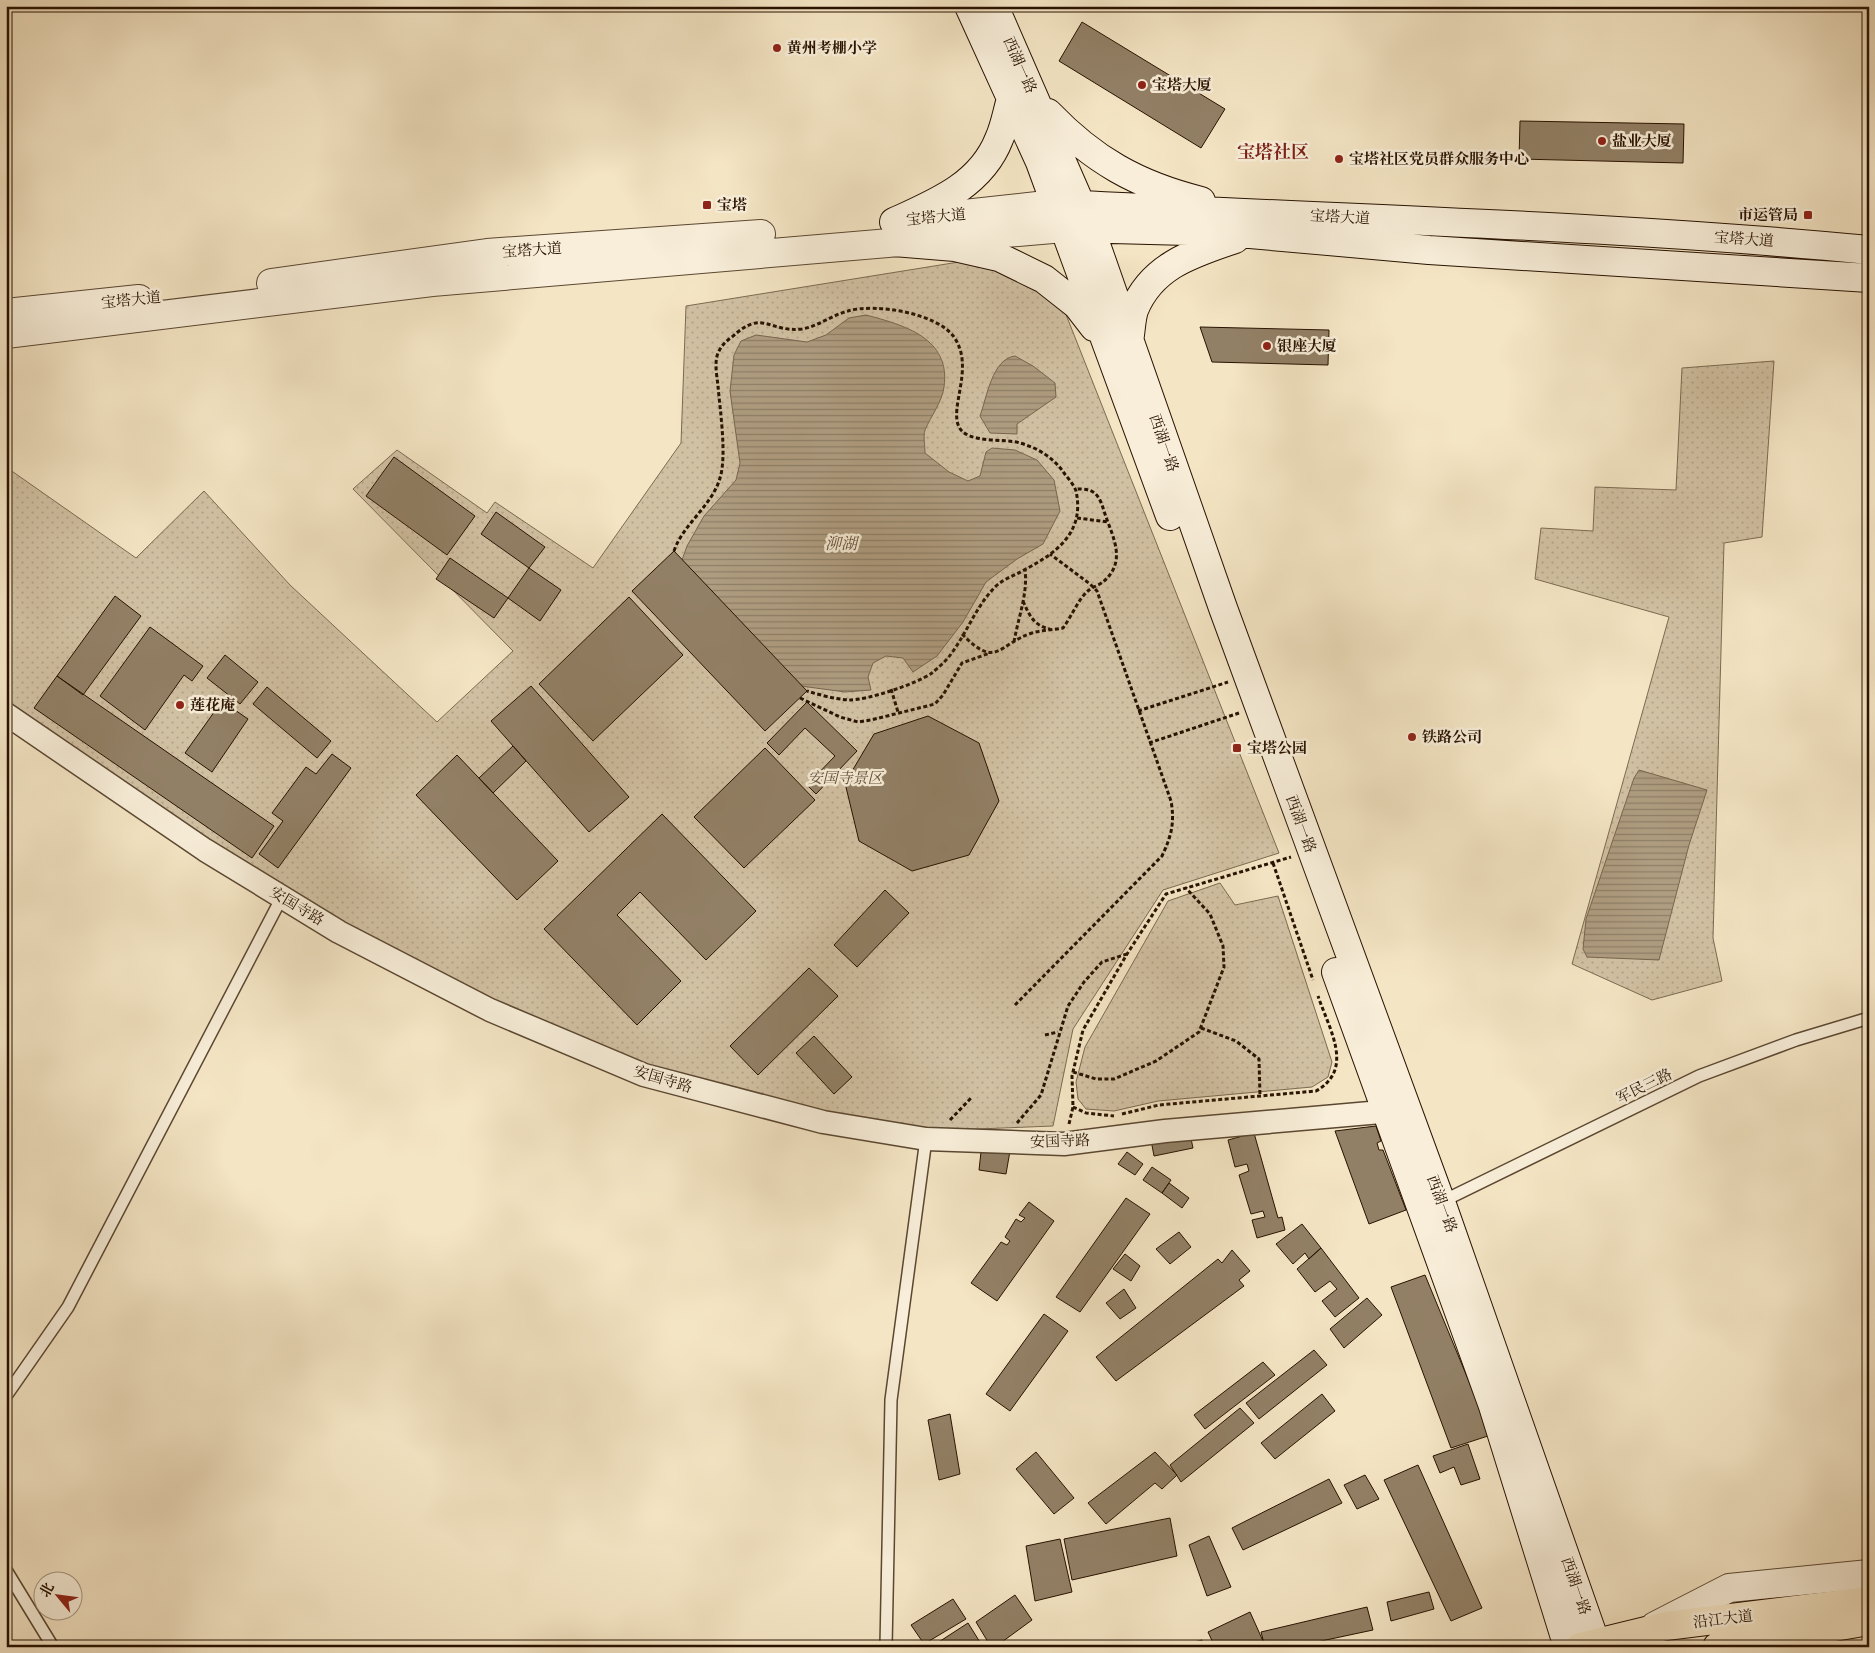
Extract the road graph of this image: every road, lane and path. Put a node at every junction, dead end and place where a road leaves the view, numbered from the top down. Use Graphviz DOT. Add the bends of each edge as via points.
graph roads {
  1 [pos="969,6"];
  2 [pos="994,6"];
  3 [pos="1023,99"];
  4 [pos="1073,216"];
  5 [pos="1252,224"];
  6 [pos="894,232"];
  7 [pos="1869,250"];
  8 [pos="1869,278"];
  9 [pos="6,313"];
  10 [pos="6,334"];
  11 [pos="1118,343"];
  12 [pos="1075,489"];
  13 [pos="1077,518"];
  14 [pos="1108,522"];
  15 [pos="674,551"];
  16 [pos="1050,554"];
  17 [pos="1024,570"];
  18 [pos="1094,587"];
  19 [pos="1023,600"];
  20 [pos="1055,630"];
  21 [pos="962,634"];
  22 [pos="1014,642"];
  23 [pos="993,652"];
  24 [pos="1230,681"];
  25 [pos="891,689"];
  26 [pos="807,691"];
  27 [pos="800,698"];
  28 [pos="898,712"];
  29 [pos="1138,712"];
  30 [pos="1242,712"];
  31 [pos="6,714"];
  32 [pos="1149,743"];
  33 [pos="1283,859"];
  34 [pos="1186,888"];
  35 [pos="282,897"];
  36 [pos="1127,954"];
  37 [pos="1314,982"];
  38 [pos="1317,992"];
  39 [pos="1015,1005"];
  40 [pos="1869,1018"];
  41 [pos="1200,1028"];
  42 [pos="1058,1032"];
  43 [pos="1045,1035"];
  44 [pos="1073,1072"];
  45 [pos="1260,1096"];
  46 [pos="1073,1107"];
  47 [pos="1397,1111"];
  48 [pos="926,1139"];
  49 [pos="996,1141"];
  50 [pos="1064,1144"];
  51 [pos="1441,1202"];
  52 [pos="6,1396"];
  53 [pos="6,1570"];
  54 [pos="1869,1574"];
  55 [pos="1869,1601"];
  56 [pos="1869,1621"];
  57 [pos="1647,1631"];
  58 [pos="1591,1645"];
  59 [pos="53,1647"];
  60 [pos="886,1647"];
  61 [pos="1568,1647"];
  62 [pos="1717,1647"];
  1 -- 3 [label="main road, 西湖一路"];
  2 -- 3 [label="main road, 西湖一路"];
  3 -- 4 [label="main road, 西湖一路"];
  3 -- 5 [label="main road" via="1074,140 1126,175"];
  3 -- 6 [label="main road" via="980,173"];
  4 -- 5 [label="main road, 宝塔大道"];
  4 -- 6 [label="main road, 宝塔大道"];
  4 -- 11 [label="main road, 西湖一路"];
  5 -- 7 [label="main road, 宝塔大道" via="1547,227 1768,240"];
  5 -- 8 [label="main road, 宝塔大道" via="1429,250"];
  5 -- 11 [label="main road" via="1186,256 1152,280"];
  6 -- 9 [label="main road, 宝塔大道" via="828,229 487,253 183,295"];
  6 -- 10 [label="main road, 宝塔大道" via="432,282"];
  6 -- 11 [label="main road" via="999,257 1044,279"];
  11 -- 24 [label="main road, 西湖一路"];
  11 -- 47 [label="main road, 西湖一路" via="1253,691"];
  12 -- 13 [label="path"];
  12 -- 14 [label="path" via="1087,488 1096,492"];
  12 -- 15 [label="path" via="1059,465 1040,451 1019,442 968,436 959,428 957,417 963,373 960,347 953,334 941,325 904,312 883,309 848,310 804,329 791,330 757,322 737,332 718,354 721,477"];
  13 -- 14 [label="path"];
  13 -- 16 [label="path" via="1068,538"];
  14 -- 18 [label="path" via="1116,542 1118,559 1111,573"];
  16 -- 17 [label="path"];
  16 -- 18 [label="path"];
  17 -- 19 [label="path"];
  17 -- 21 [label="path" via="1003,580 986,596"];
  18 -- 20 [label="path" via="1081,600 1063,628"];
  18 -- 29 [label="path"];
  19 -- 20 [label="path" via="1039,626"];
  19 -- 22 [label="path"];
  20 -- 22 [label="path" via="1033,633"];
  21 -- 23 [label="path" via="974,647 983,652"];
  21 -- 25 [label="path" via="951,655 932,673"];
  22 -- 23 [label="path"];
  23 -- 28 [label="path" via="962,663 935,704"];
  24 -- 29 [label="path"];
  24 -- 30 [label="main road, 西湖一路"];
  25 -- 26 [label="path" via="850,700"];
  25 -- 28 [label="path"];
  27 -- 28 [label="path" via="858,722"];
  29 -- 32 [label="path"];
  30 -- 32 [label="path"];
  30 -- 33 [label="main road, 西湖一路"];
  31 -- 35 [label="street, 安国寺路" via="205,850"];
  32 -- 39 [label="path" via="1174,819 1171,838 1162,856"];
  33 -- 34 [label="path"];
  33 -- 37 [label="path"];
  33 -- 47 [label="main road, 西湖一路"];
  34 -- 36 [label="path" via="1166,894"];
  34 -- 41 [label="path" via="1210,914 1223,946 1224,967"];
  35 -- 48 [label="street, 安国寺路" via="339,932 490,1010 644,1075 823,1122"];
  35 -- 52 [label="lane" via="68,1307"];
  36 -- 42 [label="path" via="1102,962 1084,982 1068,1006"];
  36 -- 44 [label="path" via="1083,1030"];
  38 -- 45 [label="path" via="1336,1047 1338,1061 1334,1074 1328,1084 1316,1091"];
  40 -- 51 [label="lane, 军民三路" via="1796,1040 1699,1076"];
  41 -- 44 [label="path" via="1156,1061 1114,1079 1096,1079"];
  41 -- 45 [label="path" via="1236,1041 1259,1059"];
  42 -- 43 [label="path"];
  42 -- 49 [label="path" via="1041,1095"];
  44 -- 46 [label="path"];
  45 -- 46 [label="path" via="1159,1104 1116,1116 1086,1113"];
  46 -- 50 [label="path"];
  47 -- 50 [label="street, 安国寺路" via="1165,1131"];
  47 -- 51 [label="main road, 西湖一路"];
  47 -- 61 [label="main road, 西湖一路"];
  48 -- 49 [label="street, 安国寺路"];
  48 -- 60 [label="lane" via="891,1400"];
  49 -- 50 [label="street, 安国寺路"];
  51 -- 58 [label="main road, 西湖一路"];
  53 -- 59 [label="lane"];
  54 -- 57 [label="main road" via="1729,1588"];
  55 -- 57 [label="main road, 沿江大道"];
  56 -- 62 [label="main road, 沿江大道"];
  57 -- 58 [label="main road, 沿江大道"];
}
